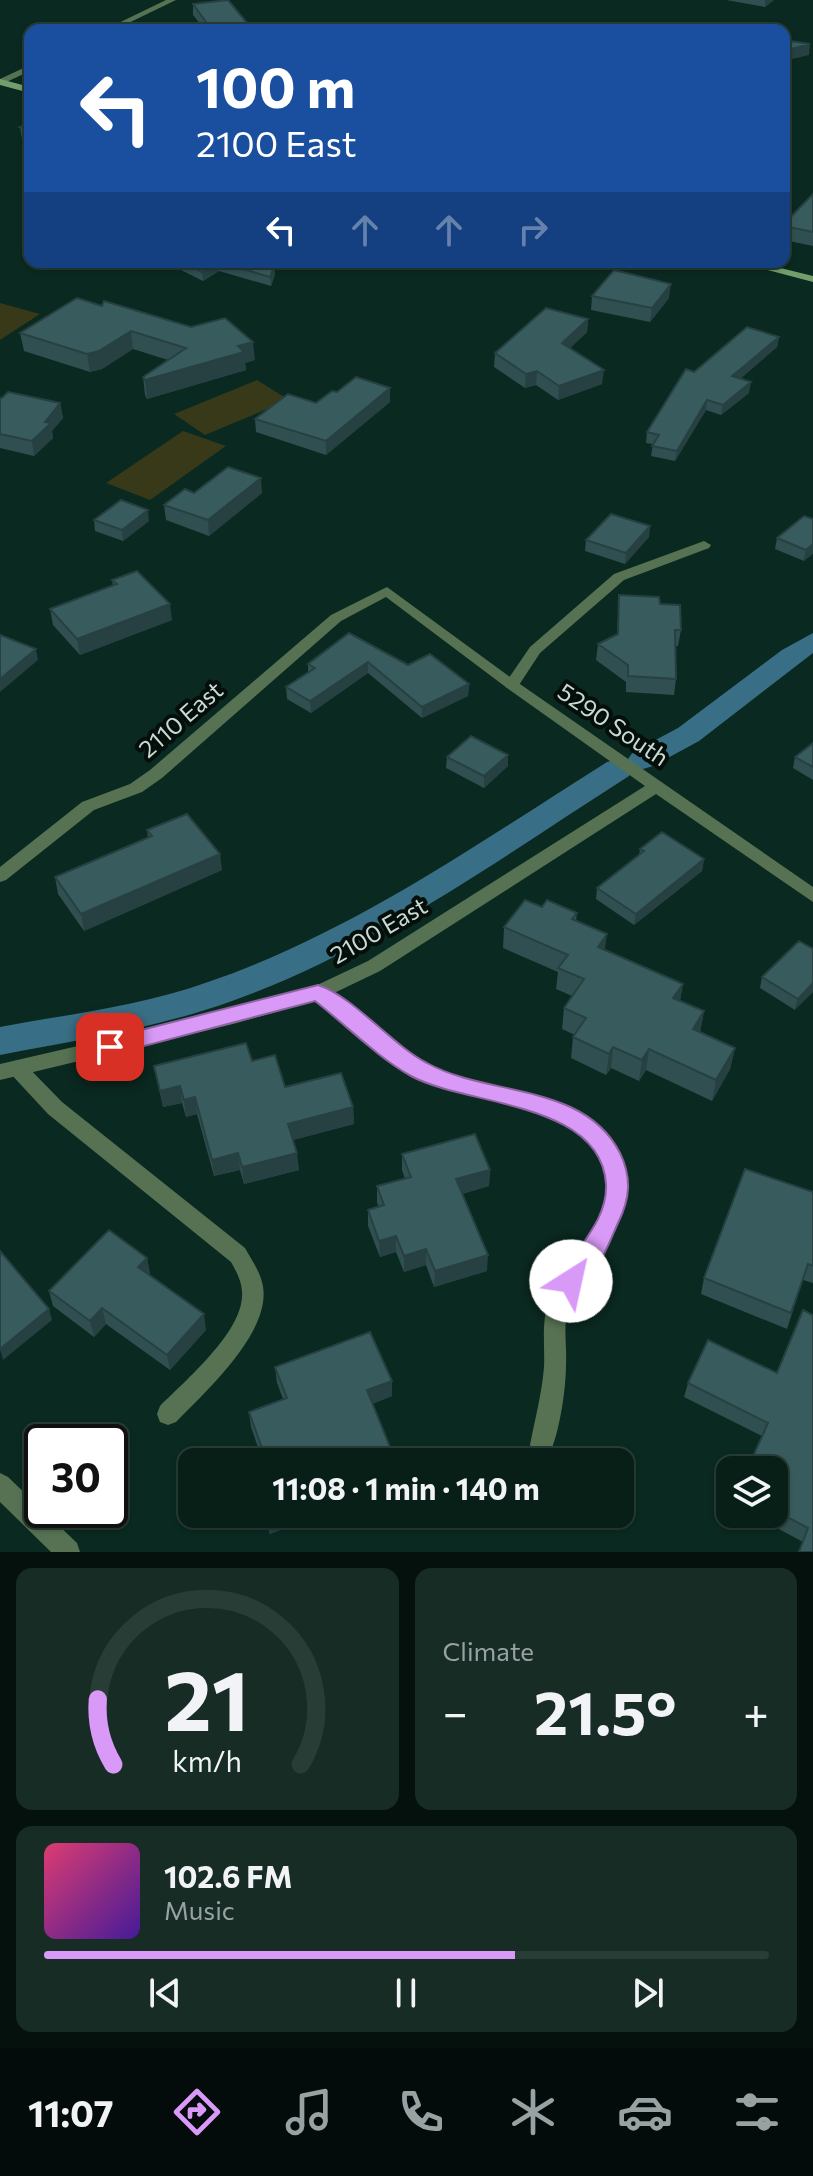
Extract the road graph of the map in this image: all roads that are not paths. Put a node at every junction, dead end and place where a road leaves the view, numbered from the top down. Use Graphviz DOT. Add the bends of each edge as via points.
graph roads {
  1 [pos="172,0"];
  2 [pos="121,24"];
  3 [pos="24,71"];
  4 [pos="0,82"];
  5 [pos="24,88"];
  6 [pos="768,268"];
  7 [pos="813,279"];
  8 [pos="704,545"];
  9 [pos="387,591"];
  10 [pos="512,685"];
  11 [pos="658,785"];
  12 [pos="0,876"];
  13 [pos="813,896"];
  14 [pos="318,993"];
  15 [pos="9,1070"];
  16 [pos="168,1414"];
  17 [pos="542,1445"];
  18 [pos="0,1485"];
  19 [pos="68,1552"];
  1 -- 2 [label="street"];
  3 -- 4 [label="street"];
  4 -- 5 [label="street"];
  6 -- 7 [label="street"];
  8 -- 10 [label="street" via="619,577 535,650"];
  9 -- 10 [label="street, 5290 South"];
  9 -- 12 [label="street, 2110 East" via="336,618 156,774 136,788 88,806"];
  10 -- 11 [label="street, 5290 South"];
  11 -- 13 [label="street, 5290 South"];
  11 -- 14 [label="street, 2100 East" via="374,966"];
  14 -- 15 [label="street, 2100 East"];
  14 -- 17 [label="street" via="418,1069 549,1107 604,1145 618,1187 614,1207 593,1252 559,1302"];
  15 -- 16 [label="street" via="238,1255 254,1285 251,1309 228,1350"];
  18 -- 19 [label="street"];
}
